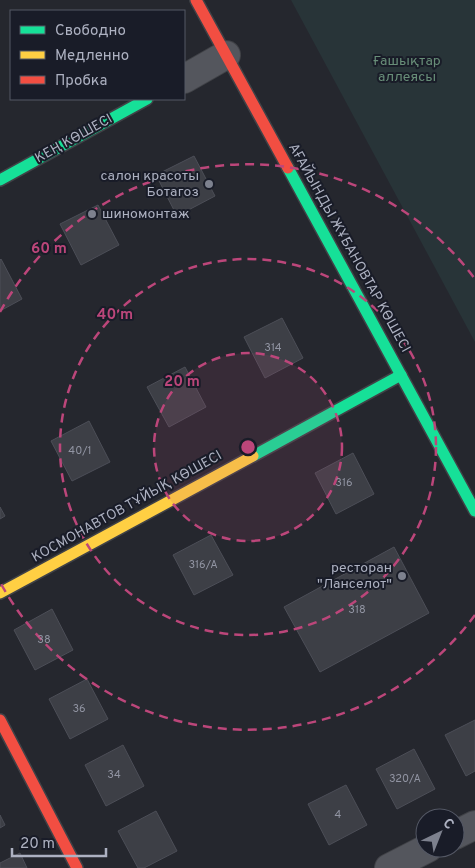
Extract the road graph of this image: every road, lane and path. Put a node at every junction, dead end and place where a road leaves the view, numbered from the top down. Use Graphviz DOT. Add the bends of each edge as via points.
graph roads {
  1 [pos="196,0"];
  2 [pos="226,55"];
  3 [pos="185,78"];
  4 [pos="145,100"];
  5 [pos="0,180"];
  6 [pos="401,375"];
  7 [pos="475,511"];
  8 [pos="0,593"];
  9 [pos="0,720"];
  10 [pos="415,855"];
  11 [pos="77,868"];
  12 [pos="389,868"];
  1 -- 2 [label="street, АҒАЙЫНДЫ ЖҰБАНОВТАР КӨШЕСІ"];
  2 -- 3 [label="street"];
  2 -- 6 [label="street, АҒАЙЫНДЫ ЖҰБАНОВТАР КӨШЕСІ"];
  4 -- 5 [label="street, КЕҢ КӨШЕСІ"];
  6 -- 7 [label="street, АҒАЙЫНДЫ ЖҰБАНОВТАР КӨШЕСІ"];
  6 -- 8 [label="street, КОСМОНАВТОВ ТҰЙЫҚ КӨШЕСІ"];
  9 -- 11 [label="street"];
  10 -- 12 [label="street"];
}
